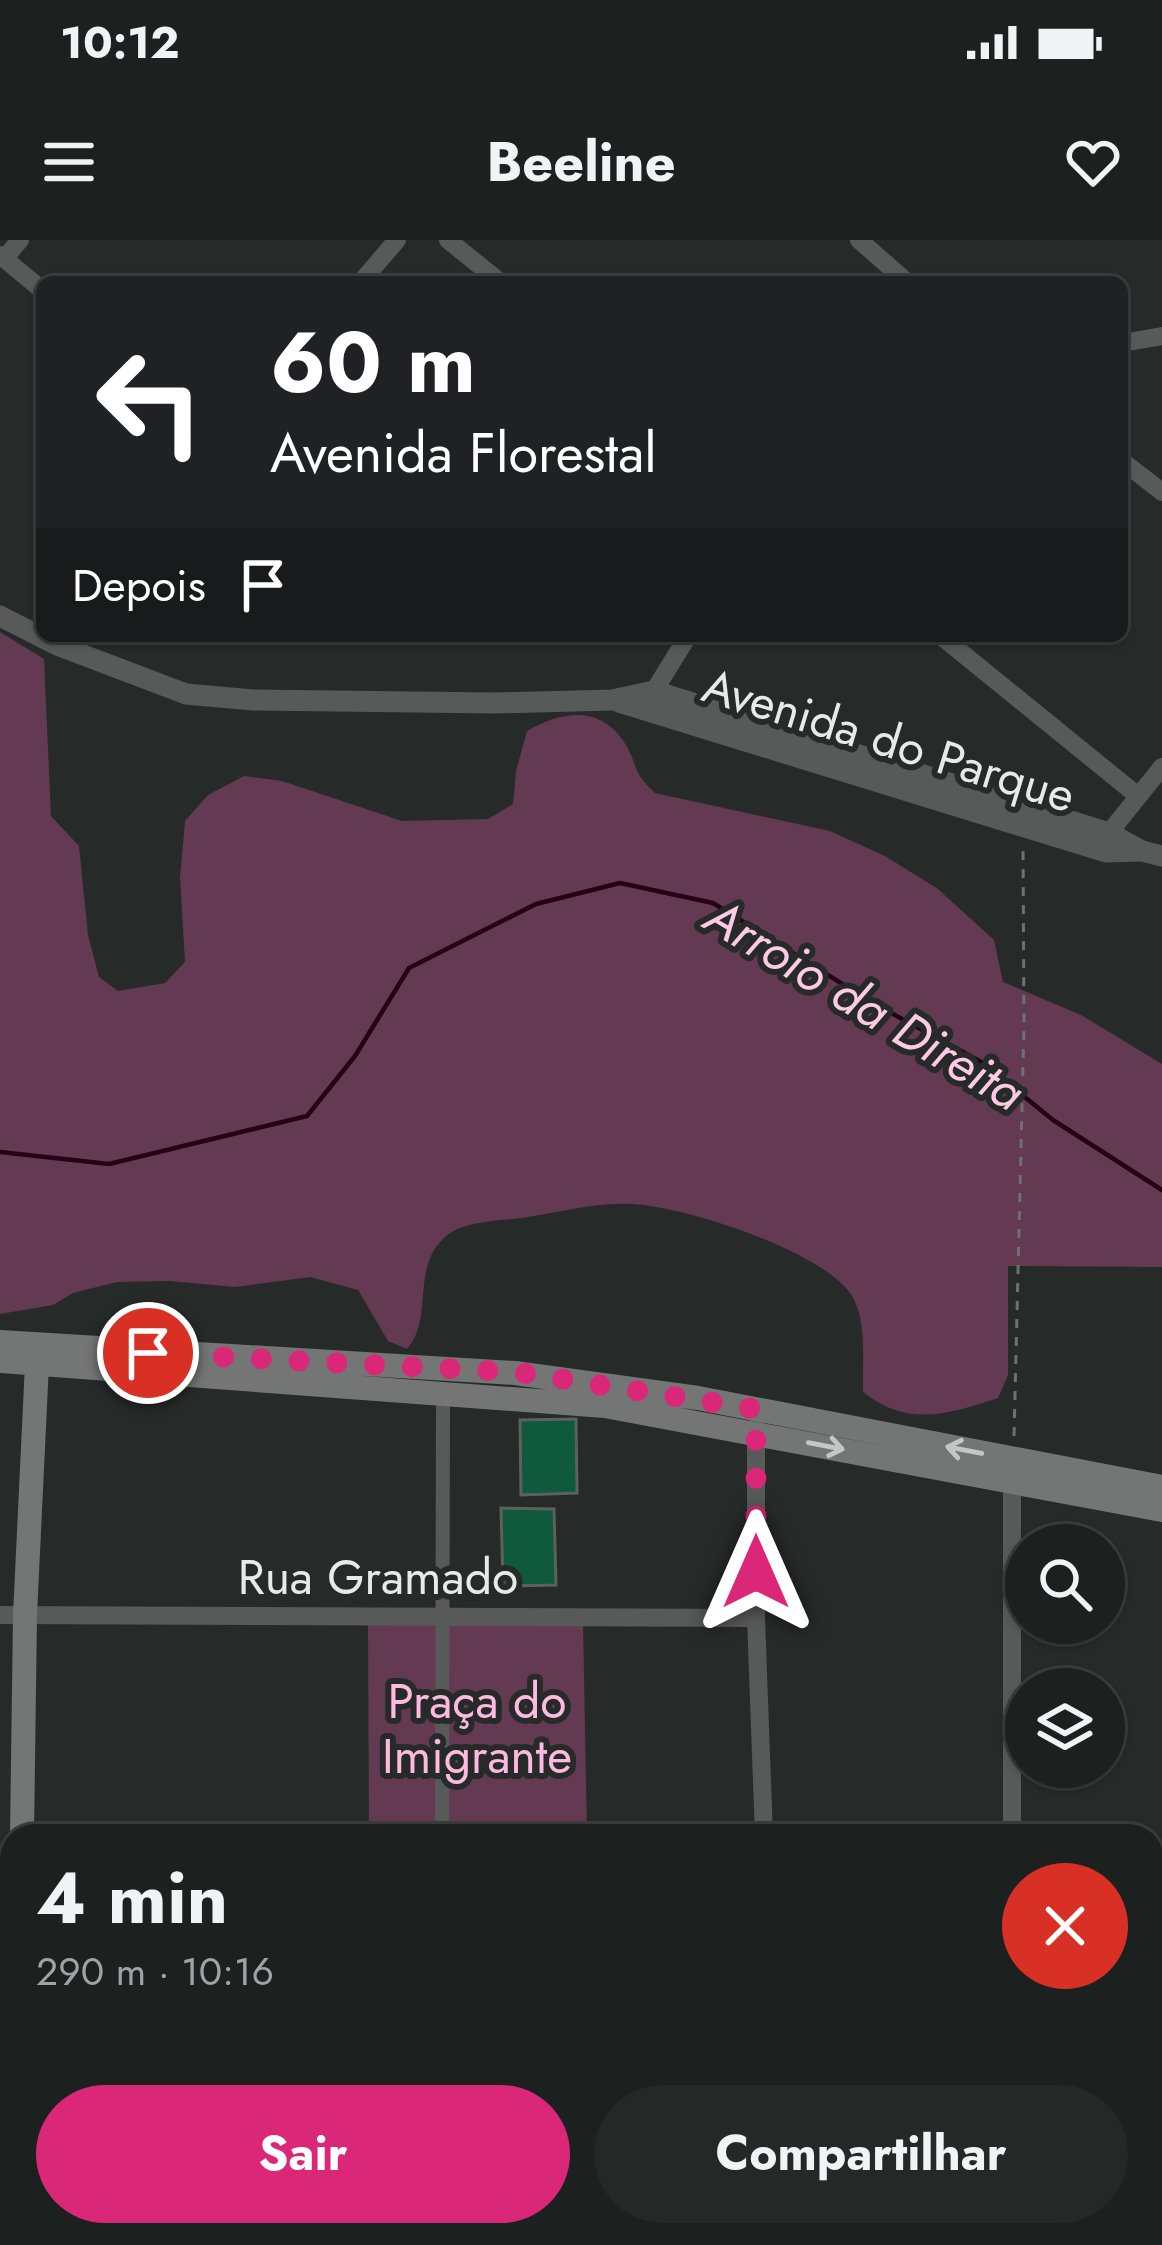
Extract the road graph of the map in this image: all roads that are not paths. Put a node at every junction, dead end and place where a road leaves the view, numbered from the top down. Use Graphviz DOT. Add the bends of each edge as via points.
graph roads {
  1 [pos="20,240"];
  2 [pos="397,240"];
  3 [pos="448,240"];
  4 [pos="859,240"];
  5 [pos="2,257"];
  6 [pos="366,276"];
  7 [pos="493,276"];
  8 [pos="900,276"];
  9 [pos="36,285"];
  10 [pos="1162,336"];
  11 [pos="1128,342"];
  12 [pos="1128,466"];
  13 [pos="1162,492"];
  14 [pos="0,616"];
  15 [pos="36,630"];
  16 [pos="66,642"];
  17 [pos="684,642"];
  18 [pos="948,642"];
  19 [pos="654,691"];
  20 [pos="612,700"];
  21 [pos="1162,767"];
  22 [pos="1138,796"];
  23 [pos="1109,833"];
  24 [pos="1152,853"];
  25 [pos="0,1342"];
  26 [pos="0,1361"];
  27 [pos="37,1364"];
  28 [pos="443,1396"];
  29 [pos="756,1421"];
  30 [pos="1012,1471"];
  31 [pos="1162,1487"];
  32 [pos="1162,1510"];
  33 [pos="12,1615"];
  34 [pos="442,1617"];
  35 [pos="756,1618"];
  36 [pos="21,1824"];
  37 [pos="442,1824"];
  38 [pos="764,1824"];
  39 [pos="1012,1824"];
  1 -- 5 [label="street"];
  2 -- 6 [label="street"];
  3 -- 7 [label="street"];
  4 -- 8 [label="street"];
  5 -- 9 [label="street"];
  10 -- 11 [label="street"];
  12 -- 13 [label="street"];
  14 -- 15 [label="street, Avenida do Parque"];
  16 -- 20 [label="street, Avenida do Parque" via="186,694"];
  17 -- 19 [label="street"];
  18 -- 22 [label="street"];
  19 -- 20 [label="street, Avenida do Parque"];
  19 -- 23 [label="street, Avenida do Parque"];
  20 -- 24 [label="street, Avenida do Parque" via="1106,852"];
  21 -- 22 [label="street"];
  22 -- 23 [label="street"];
  23 -- 24 [label="street, Avenida do Parque"];
  25 -- 29 [label="main road" via="515,1372"];
  26 -- 27 [label="main road"];
  27 -- 28 [label="main road"];
  27 -- 33 [label="main road"];
  28 -- 29 [label="main road"];
  28 -- 34 [label="street"];
  29 -- 30 [label="main road"];
  29 -- 35 [label="street"];
  30 -- 31 [label="main road"];
  30 -- 32 [label="main road"];
  30 -- 39 [label="street"];
  33 -- 34 [label="street, Rua Gramado"];
  33 -- 36 [label="main road"];
  34 -- 35 [label="street, Rua Gramado"];
  34 -- 37 [label="street"];
  35 -- 38 [label="street"];
}
